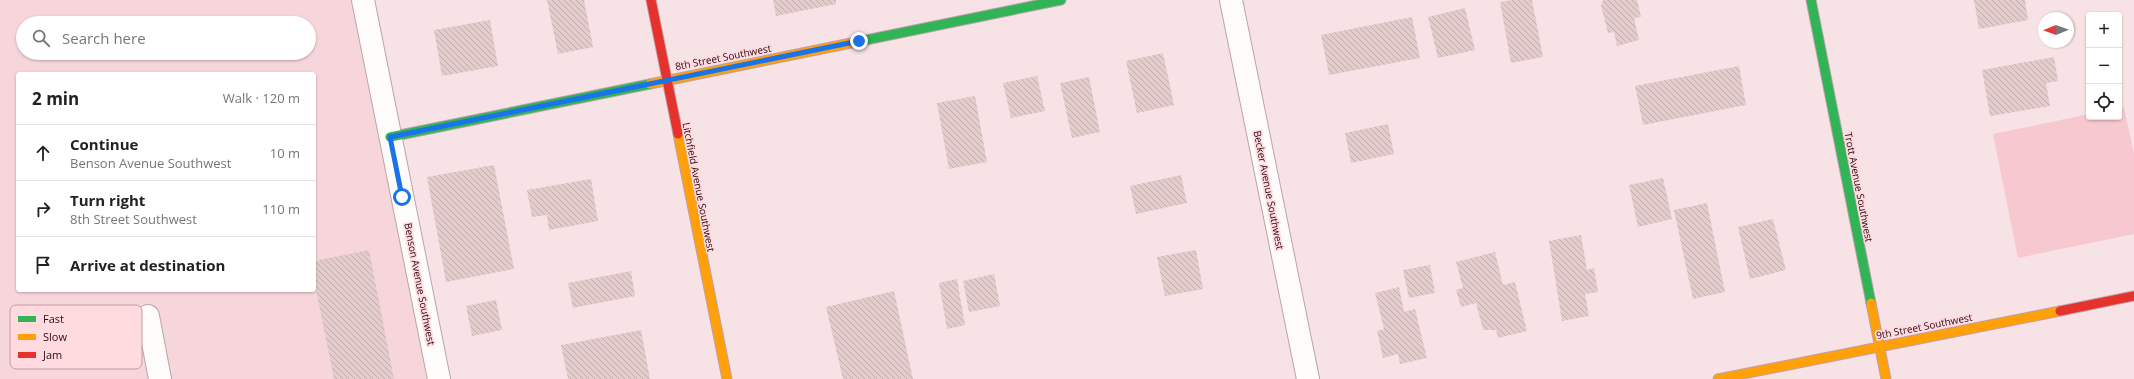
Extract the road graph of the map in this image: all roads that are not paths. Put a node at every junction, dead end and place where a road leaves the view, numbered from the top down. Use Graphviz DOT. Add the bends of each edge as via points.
graph roads {
  1 [pos="363,0"];
  2 [pos="651,0"];
  3 [pos="1061,0"];
  4 [pos="1231,0"];
  5 [pos="1811,0"];
  6 [pos="667,80"];
  7 [pos="390,137"];
  8 [pos="2134,296"];
  9 [pos="148,316"];
  10 [pos="1879,346"];
  11 [pos="160,379"];
  12 [pos="439,379"];
  13 [pos="727,379"];
  14 [pos="1308,379"];
  15 [pos="1718,379"];
  16 [pos="1886,379"];
  1 -- 7 [label="street, Benson Avenue Southwest"];
  2 -- 6 [label="main road, Litchfield Avenue Southwest"];
  3 -- 6 [label="main road, 8th Street Southwest"];
  4 -- 14 [label="street, Becker Avenue Southwest"];
  5 -- 10 [label="main road, Trott Avenue Southwest"];
  6 -- 7 [label="main road, 8th Street Southwest"];
  6 -- 13 [label="main road, Litchfield Avenue Southwest"];
  7 -- 12 [label="street, Benson Avenue Southwest"];
  8 -- 10 [label="main road, 9th Street Southwest"];
  9 -- 11 [label="street"];
  10 -- 15 [label="main road, 9th Street Southwest"];
  10 -- 16 [label="main road, Trott Avenue Southwest"];
}
